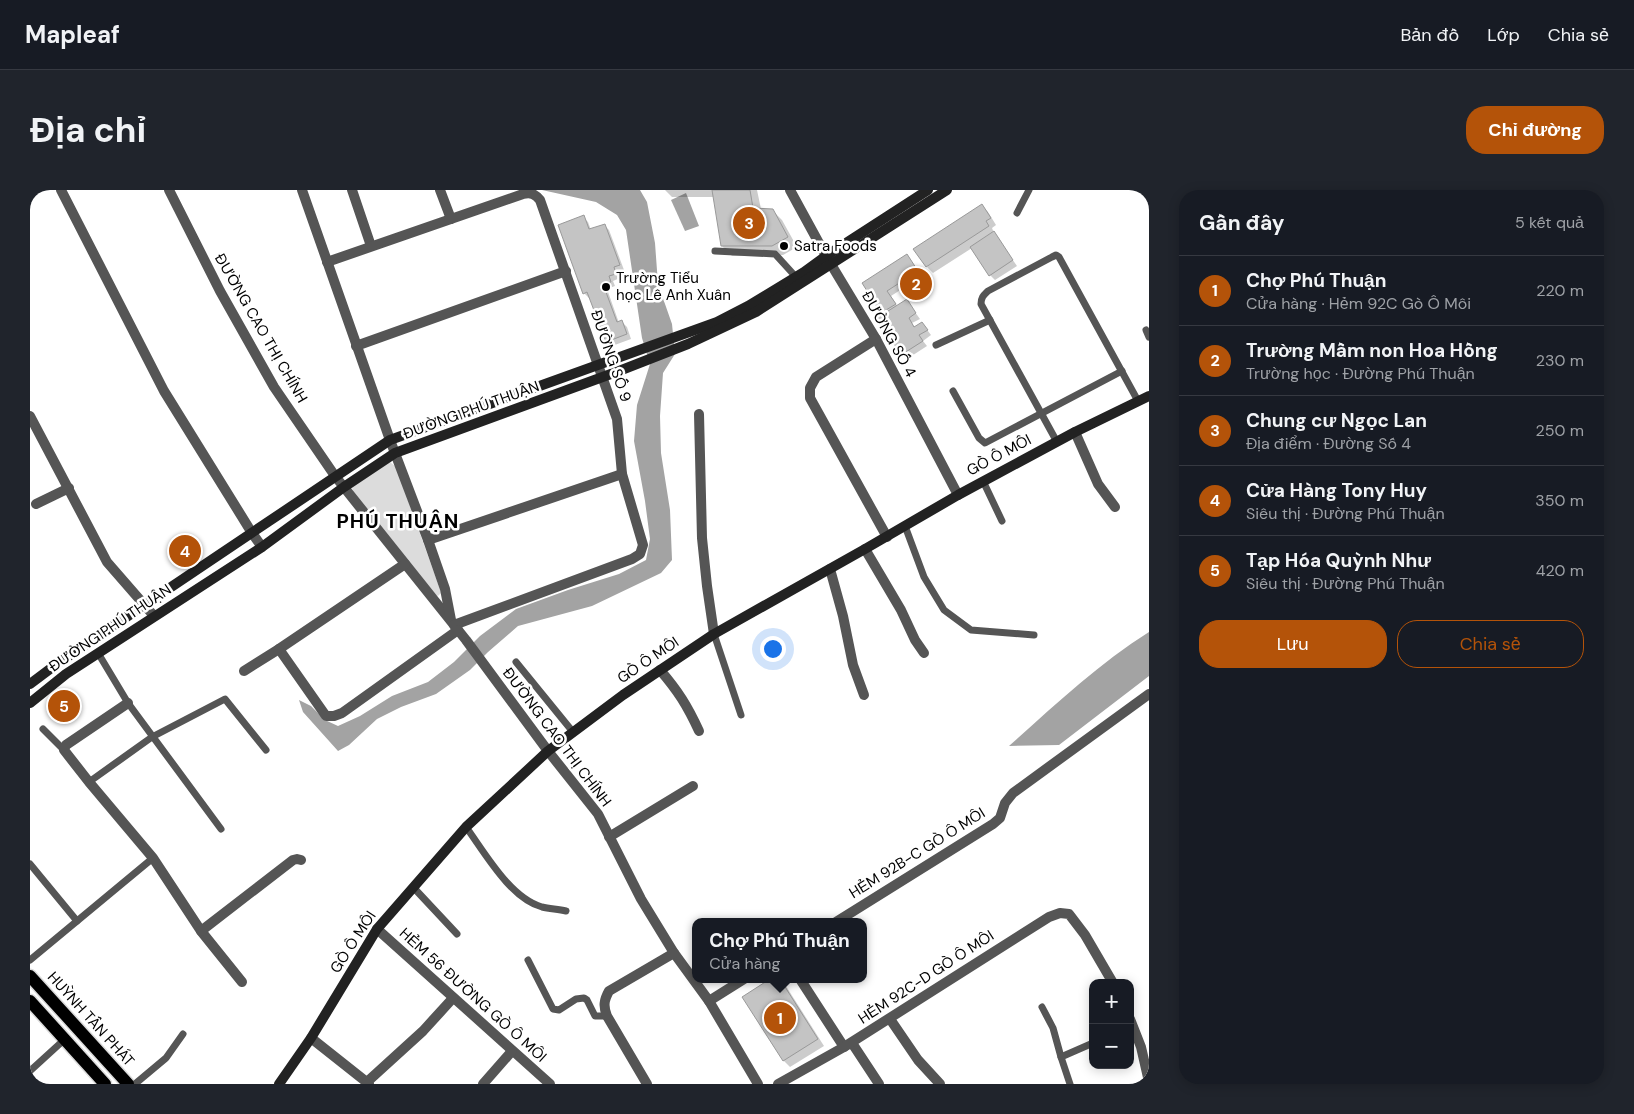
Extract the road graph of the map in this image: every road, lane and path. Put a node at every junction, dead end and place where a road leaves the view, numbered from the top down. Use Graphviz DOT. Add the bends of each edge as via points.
graph roads {
  1 [pos="61,190"];
  2 [pos="169,190"];
  3 [pos="302,190"];
  4 [pos="352,190"];
  5 [pos="440,190"];
  6 [pos="790,190"];
  7 [pos="928,190"];
  8 [pos="947,190"];
  9 [pos="1029,190"];
  10 [pos="1017,213"];
  11 [pos="452,219"];
  12 [pos="371,246"];
  13 [pos="715,251"];
  14 [pos="829,260"];
  15 [pos="327,262"];
  16 [pos="566,270"];
  17 [pos="796,277"];
  18 [pos="990,320"];
  19 [pos="1146,330"];
  20 [pos="1149,337"];
  21 [pos="686,339"];
  22 [pos="876,339"];
  23 [pos="936,345"];
  24 [pos="356,346"];
  25 [pos="599,364"];
  26 [pos="1122,371"];
  27 [pos="603,377"];
  28 [pos="953,391"];
  29 [pos="1149,396"];
  30 [pos="1138,401"];
  31 [pos="1042,413"];
  32 [pos="699,414"];
  33 [pos="30,416"];
  34 [pos="1075,432"];
  35 [pos="390,440"];
  36 [pos="1057,442"];
  37 [pos="395,453"];
  38 [pos="622,474"];
  39 [pos="334,476"];
  40 [pos="984,481"];
  41 [pos="344,487"];
  42 [pos="69,488"];
  43 [pos="958,495"];
  44 [pos="36,504"];
  45 [pos="1115,507"];
  46 [pos="1002,520"];
  47 [pos="905,526"];
  48 [pos="252,534"];
  49 [pos="887,537"];
  50 [pos="428,540"];
  51 [pos="262,547"];
  52 [pos="865,549"];
  53 [pos="405,564"];
  54 [pos="830,569"];
  55 [pos="145,606"];
  56 [pos="154,616"];
  57 [pos="455,625"];
  58 [pos="714,634"];
  59 [pos="1034,635"];
  60 [pos="279,649"];
  61 [pos="98,653"];
  62 [pos="924,653"];
  63 [pos="516,662"];
  64 [pos="660,670"];
  65 [pos="244,671"];
  66 [pos="30,684"];
  67 [pos="1149,694"];
  68 [pos="864,695"];
  69 [pos="30,703"];
  70 [pos="128,703"];
  71 [pos="740,715"];
  72 [pos="43,729"];
  73 [pos="698,731"];
  74 [pos="574,732"];
  75 [pos="152,737"];
  76 [pos="64,750"];
  77 [pos="266,750"];
  78 [pos="548,751"];
  79 [pos="89,782"];
  80 [pos="693,786"];
  81 [pos="466,827"];
  82 [pos="221,829"];
  83 [pos="609,837"];
  84 [pos="152,858"];
  85 [pos="301,860"];
  86 [pos="30,864"];
  87 [pos="413,887"];
  88 [pos="566,910"];
  89 [pos="842,918"];
  90 [pos="76,921"];
  91 [pos="376,929"];
  92 [pos="201,931"];
  93 [pos="457,934"];
  94 [pos="674,953"];
  95 [pos="30,960"];
  96 [pos="528,960"];
  97 [pos="30,976"];
  98 [pos="692,978"];
  99 [pos="1111,979"];
  100 [pos="242,982"];
  101 [pos="695,983"];
  102 [pos="737,983"];
  103 [pos="803,983"];
  104 [pos="453,998"];
  105 [pos="708,1001"];
  106 [pos="31,1005"];
  107 [pos="1042,1007"];
  108 [pos="607,1016"];
  109 [pos="890,1019"];
  110 [pos="1132,1024"];
  111 [pos="183,1034"];
  112 [pos="311,1038"];
  113 [pos="65,1039"];
  114 [pos="848,1045"];
  115 [pos="1089,1045"];
  116 [pos="1145,1045"];
  117 [pos="512,1051"];
  118 [pos="1060,1057"];
  119 [pos="30,1071"];
  120 [pos="1149,1081"];
  121 [pos="368,1083"];
  122 [pos="105,1084"];
  123 [pos="128,1084"];
  124 [pos="135,1084"];
  125 [pos="279,1084"];
  126 [pos="483,1084"];
  127 [pos="550,1084"];
  128 [pos="648,1084"];
  129 [pos="758,1084"];
  130 [pos="778,1084"];
  131 [pos="879,1084"];
  132 [pos="940,1084"];
  133 [pos="1070,1084"];
  134 [pos="1138,1084"];
  1 -- 48 [label="street" via="164,392"];
  2 -- 39 [label="street, ĐƯỜNG CAO THỊ CHÍNH" via="274,387"];
  3 -- 15 [label="street"];
  4 -- 12 [label="street"];
  5 -- 11 [label="street"];
  6 -- 14 [label="street, ĐƯỜNG SỐ 4"];
  7 -- 14 [label="street, ĐƯỜNG PHÚ THUẬN"];
  8 -- 14 [label="street, ĐƯỜNG PHÚ THUẬN"];
  9 -- 10 [label="lane"];
  11 -- 12 [label="street, ĐƯỜNG SỐ 9"];
  11 -- 16 [label="street, ĐƯỜNG SỐ 9" via="529,192 536,194"];
  12 -- 15 [label="street, ĐƯỜNG SỐ 9"];
  13 -- 17 [label="lane" via="775,254"];
  14 -- 17 [label="street"];
  14 -- 21 [label="street, ĐƯỜNG PHÚ THUẬN" via="756,312"];
  14 -- 22 [label="street, ĐƯỜNG SỐ 4"];
  15 -- 24 [label="street"];
  16 -- 24 [label="street"];
  16 -- 25 [label="street, ĐƯỜNG SỐ 9"];
  17 -- 21 [label="street"];
  18 -- 23 [label="lane"];
  18 -- 26 [label="lane" via="981,304 988,291 1056,255"];
  18 -- 31 [label="lane"];
  19 -- 20 [label="lane"];
  21 -- 25 [label="street, ĐƯỜNG PHÚ THUẬN" via="630,352"];
  21 -- 27 [label="street, ĐƯỜNG PHÚ THUẬN"];
  22 -- 43 [label="street, ĐƯỜNG SỐ 4"];
  22 -- 49 [label="street" via="816,377 810,388 810,398"];
  24 -- 35 [label="street"];
  25 -- 27 [label="street, ĐƯỜNG SỐ 9"];
  25 -- 35 [label="street, ĐƯỜNG PHÚ THUẬN"];
  26 -- 30 [label="lane"];
  26 -- 31 [label="lane"];
  27 -- 37 [label="street, ĐƯỜNG PHÚ THUẬN"];
  27 -- 38 [label="street, ĐƯỜNG SỐ 9" via="617,419"];
  28 -- 31 [label="lane" via="985,443"];
  29 -- 30 [label="street, GÒ Ô MÔI"];
  30 -- 34 [label="street, GÒ Ô MÔI"];
  31 -- 36 [label="lane"];
  32 -- 58 [label="street" via="702,538"];
  33 -- 42 [label="street"];
  34 -- 36 [label="street, GÒ Ô MÔI"];
  34 -- 45 [label="street" via="1098,484"];
  35 -- 37 [label="street"];
  35 -- 39 [label="street, ĐƯỜNG PHÚ THUẬN"];
  36 -- 40 [label="street, GÒ Ô MÔI"];
  37 -- 41 [label="street, ĐƯỜNG PHÚ THUẬN"];
  37 -- 50 [label="street"];
  38 -- 50 [label="street"];
  38 -- 57 [label="street, ĐƯỜNG SỐ 9" via="643,545 640,554"];
  39 -- 41 [label="street, ĐƯỜNG CAO THỊ CHÍNH"];
  39 -- 48 [label="street, ĐƯỜNG PHÚ THUẬN"];
  40 -- 43 [label="street, GÒ Ô MÔI"];
  40 -- 46 [label="lane"];
  41 -- 51 [label="street, ĐƯỜNG PHÚ THUẬN"];
  41 -- 53 [label="street, ĐƯỜNG CAO THỊ CHÍNH"];
  42 -- 44 [label="street"];
  42 -- 55 [label="street" via="107,562"];
  43 -- 47 [label="street, GÒ Ô MÔI"];
  47 -- 49 [label="street, GÒ Ô MÔI"];
  47 -- 59 [label="lane" via="924,577 944,610 972,630"];
  48 -- 51 [label="street"];
  48 -- 55 [label="street, ĐƯỜNG PHÚ THUẬN"];
  49 -- 52 [label="street, GÒ Ô MÔI"];
  50 -- 57 [label="street"];
  51 -- 56 [label="street, ĐƯỜNG PHÚ THUẬN"];
  52 -- 54 [label="street, GÒ Ô MÔI"];
  52 -- 62 [label="street"];
  53 -- 57 [label="street, ĐƯỜNG CAO THỊ CHÍNH"];
  53 -- 60 [label="street"];
  54 -- 58 [label="street, GÒ Ô MÔI"];
  54 -- 68 [label="street" via="844,616 853,665"];
  55 -- 56 [label="street"];
  55 -- 66 [label="street, ĐƯỜNG PHÚ THUẬN"];
  56 -- 61 [label="street, ĐƯỜNG PHÚ THUẬN"];
  57 -- 60 [label="street, ĐƯỜNG SỐ 9" via="334,716 326,716"];
  57 -- 78 [label="street, ĐƯỜNG CAO THỊ CHÍNH"];
  58 -- 64 [label="street, GÒ Ô MÔI"];
  58 -- 71 [label="lane"];
  60 -- 65 [label="street"];
  61 -- 69 [label="street, ĐƯỜNG PHÚ THUẬN"];
  61 -- 70 [label="lane"];
  63 -- 74 [label="lane"];
  64 -- 73 [label="street" via="679,693"];
  64 -- 74 [label="street, GÒ Ô MÔI"];
  67 -- 89 [label="street, HẺM 92B-C GÒ Ô MÔI" via="1013,793 994,824"];
  70 -- 75 [label="lane"];
  70 -- 76 [label="street" via="66,745"];
  72 -- 76 [label="lane"];
  74 -- 78 [label="street, GÒ Ô MÔI"];
  75 -- 77 [label="lane" via="225,699"];
  75 -- 79 [label="lane"];
  75 -- 82 [label="lane"];
  76 -- 79 [label="street"];
  78 -- 81 [label="street, GÒ Ô MÔI"];
  78 -- 83 [label="street, ĐƯỜNG CAO THỊ CHÍNH" via="598,814"];
  79 -- 84 [label="street"];
  80 -- 83 [label="street"];
  81 -- 87 [label="street, GÒ Ô MÔI"];
  81 -- 88 [label="lane" via="508,883 523,897 542,907"];
  83 -- 94 [label="street, ĐƯỜNG CAO THỊ CHÍNH"];
  84 -- 90 [label="lane"];
  84 -- 92 [label="street"];
  85 -- 92 [label="street" via="293,860"];
  86 -- 90 [label="lane"];
  87 -- 91 [label="street, GÒ Ô MÔI"];
  87 -- 93 [label="lane"];
  90 -- 95 [label="lane"];
  91 -- 104 [label="street, HẺM 56 ĐƯỜNG GÒ Ô MÔI"];
  91 -- 112 [label="street, GÒ Ô MÔI"];
  92 -- 100 [label="street"];
  94 -- 98 [label="street, ĐƯỜNG CAO THỊ CHÍNH"];
  94 -- 108 [label="street" via="609,991 604,1008"];
  96 -- 108 [label="lane" via="553,1009 559,1010 576,999 584,998 595,1016"];
  97 -- 123 [label="main road, HUỲNH TẤN PHÁT"];
  99 -- 109 [label="street, HẺM 92C-D GÒ Ô MÔI" via="1086,935 1068,914 1060,913"];
  101 -- 105 [label="street, ĐƯỜNG CAO THỊ CHÍNH"];
  102 -- 105 [label="street"];
  103 -- 114 [label="street"];
  104 -- 117 [label="street, HẺM 56 ĐƯỜNG GÒ Ô MÔI"];
  104 -- 121 [label="street"];
  105 -- 129 [label="street, ĐƯỜNG CAO THỊ CHÍNH"];
  106 -- 113 [label="main road"];
  107 -- 118 [label="lane" via="1053,1028"];
  108 -- 128 [label="street"];
  109 -- 114 [label="street, HẺM 92C-D GÒ Ô MÔI"];
  109 -- 132 [label="street" via="918,1060"];
  110 -- 116 [label="street"];
  111 -- 124 [label="lane" via="166,1058"];
  112 -- 121 [label="street"];
  112 -- 125 [label="street, GÒ Ô MÔI"];
  113 -- 119 [label="lane"];
  113 -- 122 [label="main road"];
  114 -- 130 [label="street, HẺM 92C-D GÒ Ô MÔI"];
  114 -- 131 [label="street"];
  115 -- 118 [label="lane"];
  116 -- 120 [label="street"];
  117 -- 126 [label="street"];
  117 -- 127 [label="street, HẺM 56 ĐƯỜNG GÒ Ô MÔI"];
  118 -- 133 [label="lane"];
  120 -- 134 [label="street"];
}
